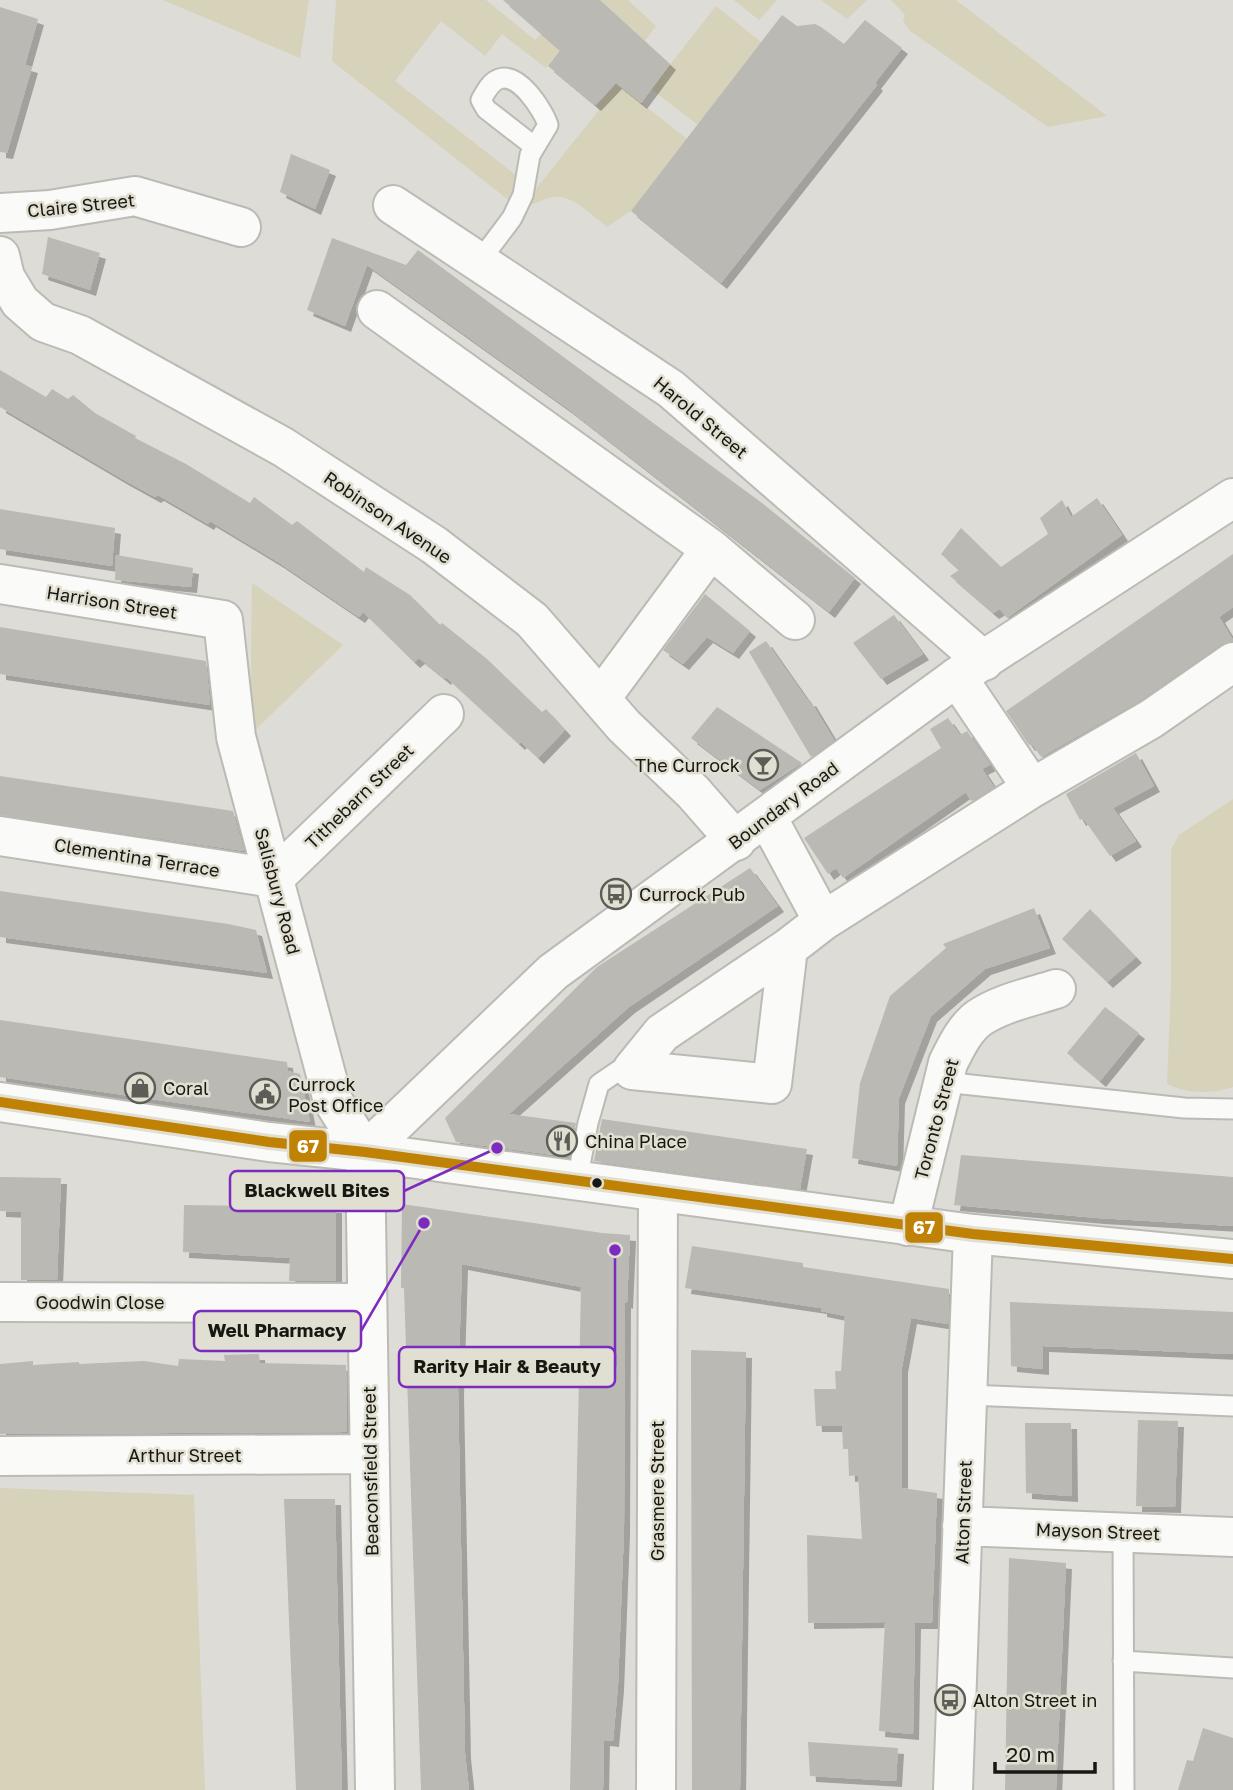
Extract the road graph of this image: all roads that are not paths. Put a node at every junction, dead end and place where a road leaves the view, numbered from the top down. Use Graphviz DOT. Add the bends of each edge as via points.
graph roads {
  1 [pos="536,147"];
  2 [pos="393,205"];
  3 [pos="0,213"];
  4 [pos="241,227"];
  5 [pos="0,256"];
  6 [pos="480,262"];
  7 [pos="377,310"];
  8 [pos="1233,498"];
  9 [pos="711,550"];
  10 [pos="0,584"];
  11 [pos="223,620"];
  12 [pos="795,620"];
  13 [pos="1233,663"];
  14 [pos="970,669"];
  15 [pos="601,698"];
  16 [pos="444,714"];
  17 [pos="1032,788"];
  18 [pos="766,817"];
  19 [pos="0,836"];
  20 [pos="736,841"];
  21 [pos="274,878"];
  22 [pos="823,921"];
  23 [pos="788,948"];
  24 [pos="1056,989"];
  25 [pos="632,1070"];
  26 [pos="944,1082"];
  27 [pos="0,1102"];
  28 [pos="1233,1109"];
  29 [pos="365,1152"];
  30 [pos="577,1181"];
  31 [pos="658,1192"];
  32 [pos="908,1226"];
  33 [pos="973,1234"];
  34 [pos="1233,1258"];
  35 [pos="0,1302"];
  36 [pos="367,1303"];
  37 [pos="967,1395"];
  38 [pos="1233,1406"];
  39 [pos="370,1454"];
  40 [pos="0,1456"];
  41 [pos="962,1526"];
  42 [pos="1122,1532"];
  43 [pos="1233,1537"];
  44 [pos="1123,1661"];
  45 [pos="1233,1668"];
  46 [pos="375,1790"];
  47 [pos="656,1790"];
  48 [pos="953,1790"];
  49 [pos="1124,1790"];
  1 -- 6 [label="lane" via="512,218"];
  2 -- 6 [label="street, Harold Street"];
  3 -- 4 [label="street, Claire Street" via="135,196"];
  5 -- 15 [label="street, Robinson Avenue" via="20,302 43,322 80,335 283,447 434,545 532,620"];
  6 -- 14 [label="street, Harold Street" via="671,388"];
  7 -- 9 [label="street"];
  8 -- 14 [label="street, Boundary Road"];
  9 -- 12 [label="street"];
  9 -- 15 [label="street"];
  10 -- 11 [label="street, Harrison Street"];
  11 -- 21 [label="street, Salisbury Road" via="236,737"];
  13 -- 17 [label="street" via="1151,719"];
  14 -- 17 [label="street, Harold Street"];
  14 -- 18 [label="street, Boundary Road"];
  15 -- 20 [label="street, Robinson Avenue"];
  16 -- 21 [label="street, Tithebarn Street"];
  17 -- 22 [label="street"];
  18 -- 20 [label="street, Boundary Road"];
  18 -- 22 [label="street"];
  19 -- 21 [label="street, Clementina Terrace"];
  20 -- 29 [label="street, Boundary Road" via="553,972"];
  21 -- 29 [label="street, Salisbury Road" via="333,1101"];
  22 -- 23 [label="street"];
  23 -- 25 [label="street" via="662,1033"];
  23 -- 25 [label="street" via="772,1084"];
  24 -- 26 [label="street, Toronto Street" via="979,1018 959,1042"];
  25 -- 30 [label="lane" via="618,1071 598,1084"];
  26 -- 28 [label="lane" via="1184,1108"];
  26 -- 32 [label="street, Toronto Street"];
  27 -- 29 [label="street"];
  29 -- 30 [label="street"];
  29 -- 36 [label="street, Beaconsfield Street"];
  30 -- 31 [label="street"];
  31 -- 32 [label="street"];
  31 -- 47 [label="street, Grasmere Street"];
  32 -- 33 [label="street"];
  33 -- 34 [label="street"];
  33 -- 37 [label="street, Alton Street"];
  35 -- 36 [label="street, Goodwin Close"];
  36 -- 39 [label="street, Beaconsfield Street"];
  37 -- 38 [label="lane"];
  37 -- 41 [label="street, Alton Street"];
  39 -- 40 [label="street, Arthur Street"];
  39 -- 46 [label="street, Beaconsfield Street"];
  41 -- 42 [label="street, Mayson Street"];
  41 -- 48 [label="street, Alton Street"];
  42 -- 43 [label="street, Mayson Street"];
  42 -- 44 [label="lane"];
  44 -- 45 [label="lane"];
  44 -- 49 [label="lane"];
}
